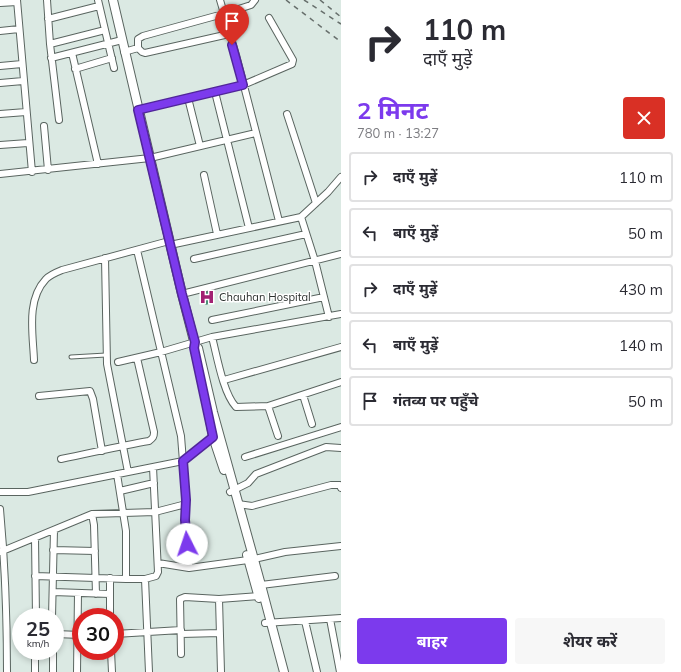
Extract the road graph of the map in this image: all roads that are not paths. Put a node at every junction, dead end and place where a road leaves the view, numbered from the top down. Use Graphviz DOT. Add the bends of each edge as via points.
graph roads {
  1 [pos="47,0"];
  2 [pos="112,0"];
  3 [pos="220,0"];
  4 [pos="255,0"];
  5 [pos="17,1"];
  6 [pos="0,3"];
  7 [pos="98,3"];
  8 [pos="223,14"];
  9 [pos="268,18"];
  10 [pos="48,20"];
  11 [pos="19,29"];
  12 [pos="105,30"];
  13 [pos="0,31"];
  14 [pos="229,34"];
  15 [pos="122,40"];
  16 [pos="108,43"];
  17 [pos="50,44"];
  18 [pos="138,48"];
  19 [pos="124,52"];
  20 [pos="72,53"];
  21 [pos="51,58"];
  22 [pos="112,58"];
  23 [pos="22,64"];
  24 [pos="0,66"];
  25 [pos="75,68"];
  26 [pos="114,68"];
  27 [pos="23,81"];
  28 [pos="0,83"];
  29 [pos="243,85"];
  30 [pos="215,92"];
  31 [pos="188,98"];
  32 [pos="138,110"];
  33 [pos="26,112"];
  34 [pos="0,114"];
  35 [pos="287,114"];
  36 [pos="59,120"];
  37 [pos="44,126"];
  38 [pos="256,133"];
  39 [pos="228,140"];
  40 [pos="28,143"];
  41 [pos="0,145"];
  42 [pos="200,146"];
  43 [pos="150,158"];
  44 [pos="98,164"];
  45 [pos="48,170"];
  46 [pos="32,172"];
  47 [pos="0,174"];
  48 [pos="204,175"];
  49 [pos="341,177"];
  50 [pos="316,203"];
  51 [pos="300,217"];
  52 [pos="279,222"];
  53 [pos="249,228"];
  54 [pos="217,234"];
  55 [pos="306,234"];
  56 [pos="170,243"];
  57 [pos="137,250"];
  58 [pos="341,254"];
  59 [pos="105,258"];
  60 [pos="194,259"];
  61 [pos="315,261"];
  62 [pos="182,294"];
  63 [pos="324,297"];
  64 [pos="341,314"];
  65 [pos="329,317"];
  66 [pos="212,320"];
  67 [pos="212,337"];
  68 [pos="195,344"];
  69 [pos="341,347"];
  70 [pos="161,352"];
  71 [pos="106,355"];
  72 [pos="71,357"];
  73 [pos="137,358"];
  74 [pos="34,360"];
  75 [pos="118,362"];
  76 [pos="224,380"];
  77 [pos="341,382"];
  78 [pos="303,395"];
  79 [pos="39,396"];
  80 [pos="268,406"];
  81 [pos="312,424"];
  82 [pos="341,428"];
  83 [pos="278,436"];
  84 [pos="213,437"];
  85 [pos="123,446"];
  86 [pos="341,448"];
  87 [pos="102,451"];
  88 [pos="245,457"];
  89 [pos="61,459"];
  90 [pos="183,461"];
  91 [pos="153,467"];
  92 [pos="128,472"];
  93 [pos="117,474"];
  94 [pos="154,483"];
  95 [pos="341,486"];
  96 [pos="120,491"];
  97 [pos="232,491"];
  98 [pos="0,492"];
  99 [pos="186,504"];
  100 [pos="238,504"];
  101 [pos="0,509"];
  102 [pos="155,512"];
  103 [pos="123,513"];
  104 [pos="92,514"];
  105 [pos="54,530"];
  106 [pos="35,538"];
  107 [pos="341,546"];
  108 [pos="53,550"];
  109 [pos="2,551"];
  110 [pos="95,551"];
  111 [pos="251,559"];
  112 [pos="158,562"];
  113 [pos="189,568"];
  114 [pos="35,576"];
  115 [pos="53,576"];
  116 [pos="335,576"];
  117 [pos="96,578"];
  118 [pos="110,578"];
  119 [pos="126,579"];
  120 [pos="145,579"];
  121 [pos="261,585"];
  122 [pos="53,592"];
  123 [pos="3,593"];
  124 [pos="78,593"];
  125 [pos="96,594"];
  126 [pos="110,594"];
  127 [pos="258,596"];
  128 [pos="219,599"];
  129 [pos="36,608"];
  130 [pos="52,608"];
  131 [pos="78,608"];
  132 [pos="110,608"];
  133 [pos="341,618"];
  134 [pos="330,619"];
  135 [pos="305,621"];
  136 [pos="268,623"];
  137 [pos="181,632"];
  138 [pos="147,633"];
  139 [pos="220,633"];
  140 [pos="124,634"];
  141 [pos="181,654"];
  142 [pos="35,660"];
  143 [pos="52,660"];
  144 [pos="78,660"];
  145 [pos="111,660"];
  146 [pos="7,672"];
  147 [pos="34,672"];
  148 [pos="53,672"];
  149 [pos="77,672"];
  150 [pos="112,672"];
  151 [pos="149,672"];
  152 [pos="221,672"];
  153 [pos="278,672"];
  154 [pos="284,672"];
  155 [pos="317,672"];
  156 [pos="340,672"];
  1 -- 10 [label="street"];
  2 -- 15 [label="street"];
  3 -- 8 [label="street"];
  4 -- 8 [label="street" via="252,5"];
  5 -- 6 [label="street"];
  5 -- 11 [label="street"];
  7 -- 10 [label="street"];
  7 -- 12 [label="street"];
  8 -- 14 [label="street"];
  8 -- 18 [label="street" via="143,36 138,39"];
  9 -- 29 [label="street" via="293,63"];
  10 -- 17 [label="street"];
  11 -- 13 [label="street"];
  11 -- 23 [label="street"];
  12 -- 16 [label="street"];
  12 -- 17 [label="street"];
  14 -- 18 [label="street" via="145,53"];
  14 -- 29 [label="street"];
  15 -- 16 [label="street"];
  15 -- 19 [label="street"];
  16 -- 20 [label="street"];
  16 -- 22 [label="street"];
  17 -- 21 [label="street"];
  18 -- 19 [label="street"];
  19 -- 32 [label="street"];
  20 -- 21 [label="street"];
  20 -- 25 [label="street"];
  21 -- 36 [label="street"];
  22 -- 25 [label="street"];
  22 -- 26 [label="street"];
  23 -- 24 [label="street"];
  23 -- 27 [label="street"];
  25 -- 44 [label="street"];
  27 -- 28 [label="street"];
  27 -- 33 [label="street"];
  29 -- 30 [label="street"];
  29 -- 38 [label="street"];
  30 -- 31 [label="street"];
  30 -- 39 [label="street"];
  31 -- 32 [label="street"];
  31 -- 42 [label="street"];
  32 -- 43 [label="street"];
  33 -- 34 [label="street"];
  33 -- 40 [label="street"];
  35 -- 50 [label="street"];
  37 -- 45 [label="street"];
  38 -- 39 [label="street"];
  38 -- 52 [label="street"];
  39 -- 42 [label="street"];
  39 -- 53 [label="street"];
  40 -- 41 [label="street"];
  40 -- 46 [label="street"];
  42 -- 43 [label="street"];
  43 -- 44 [label="street"];
  43 -- 56 [label="street"];
  44 -- 45 [label="street"];
  45 -- 46 [label="street"];
  46 -- 47 [label="street"];
  48 -- 54 [label="street"];
  49 -- 50 [label="street"];
  50 -- 51 [label="street"];
  51 -- 52 [label="street"];
  51 -- 55 [label="street"];
  52 -- 53 [label="street"];
  53 -- 54 [label="street"];
  54 -- 56 [label="street"];
  55 -- 60 [label="street"];
  55 -- 61 [label="street"];
  56 -- 57 [label="street"];
  56 -- 62 [label="street"];
  57 -- 59 [label="street"];
  57 -- 70 [label="street"];
  58 -- 61 [label="street"];
  59 -- 71 [label="street"];
  59 -- 74 [label="street" via="62,270 46,279 36,296 32,315"];
  61 -- 62 [label="street"];
  61 -- 63 [label="street"];
  62 -- 68 [label="street"];
  63 -- 65 [label="street"];
  63 -- 66 [label="street"];
  64 -- 65 [label="street"];
  65 -- 67 [label="street"];
  67 -- 68 [label="street"];
  67 -- 76 [label="street"];
  68 -- 70 [label="street"];
  68 -- 84 [label="street"];
  68 -- 97 [label="street"];
  69 -- 76 [label="street"];
  70 -- 73 [label="street"];
  70 -- 90 [label="street" via="181,436"];
  71 -- 72 [label="lane"];
  71 -- 85 [label="street"];
  73 -- 75 [label="street"];
  73 -- 85 [label="street" via="154,436 150,441"];
  76 -- 80 [label="street" via="236,407"];
  77 -- 78 [label="street"];
  78 -- 80 [label="street"];
  78 -- 81 [label="street"];
  79 -- 87 [label="street" via="90,391"];
  80 -- 83 [label="street"];
  82 -- 88 [label="street"];
  84 -- 90 [label="street"];
  84 -- 97 [label="street"];
  85 -- 87 [label="street"];
  85 -- 92 [label="street"];
  86 -- 97 [label="street" via="326,447 256,474 248,483"];
  87 -- 89 [label="street"];
  90 -- 91 [label="street"];
  90 -- 99 [label="street"];
  91 -- 92 [label="street"];
  91 -- 94 [label="street"];
  92 -- 93 [label="street"];
  93 -- 96 [label="street"];
  93 -- 98 [label="street" via="28,492"];
  94 -- 96 [label="street"];
  94 -- 102 [label="street"];
  95 -- 100 [label="street" via="331,485 252,506"];
  96 -- 103 [label="street"];
  97 -- 100 [label="street"];
  97 -- 111 [label="street"];
  99 -- 102 [label="street"];
  99 -- 113 [label="street"];
  100 -- 111 [label="street"];
  101 -- 109 [label="street"];
  102 -- 103 [label="street"];
  102 -- 112 [label="street"];
  103 -- 104 [label="street"];
  103 -- 119 [label="street" via="126,531"];
  104 -- 105 [label="street"];
  104 -- 110 [label="street"];
  105 -- 106 [label="street"];
  105 -- 108 [label="street"];
  106 -- 109 [label="street"];
  106 -- 114 [label="street"];
  107 -- 111 [label="street" via="285,552"];
  108 -- 110 [label="street"];
  108 -- 115 [label="street"];
  109 -- 123 [label="street"];
  110 -- 117 [label="street"];
  111 -- 113 [label="street"];
  111 -- 121 [label="street"];
  111 -- 127 [label="street"];
  112 -- 113 [label="street"];
  112 -- 120 [label="street" via="156,576"];
  114 -- 115 [label="street"];
  114 -- 129 [label="street"];
  115 -- 117 [label="street"];
  115 -- 122 [label="street"];
  116 -- 121 [label="street"];
  117 -- 118 [label="street"];
  117 -- 125 [label="street"];
  118 -- 119 [label="street"];
  118 -- 126 [label="street"];
  119 -- 120 [label="street"];
  120 -- 138 [label="street"];
  121 -- 136 [label="street"];
  122 -- 124 [label="street"];
  122 -- 130 [label="street"];
  123 -- 146 [label="street"];
  124 -- 125 [label="street"];
  124 -- 131 [label="street"];
  125 -- 126 [label="street"];
  126 -- 132 [label="street"];
  127 -- 128 [label="street"];
  127 -- 136 [label="street"];
  128 -- 137 [label="street" via="180,599"];
  128 -- 139 [label="street"];
  133 -- 134 [label="street"];
  134 -- 135 [label="street"];
  134 -- 156 [label="street"];
  135 -- 136 [label="street"];
  135 -- 155 [label="street"];
  136 -- 153 [label="street"];
  136 -- 154 [label="street"];
  137 -- 138 [label="street"];
  137 -- 139 [label="street"];
  137 -- 141 [label="street"];
  138 -- 140 [label="street"];
  138 -- 151 [label="street"];
  139 -- 152 [label="street"];
  142 -- 147 [label="street"];
  143 -- 148 [label="street"];
  144 -- 149 [label="street"];
  145 -- 150 [label="street"];
}
